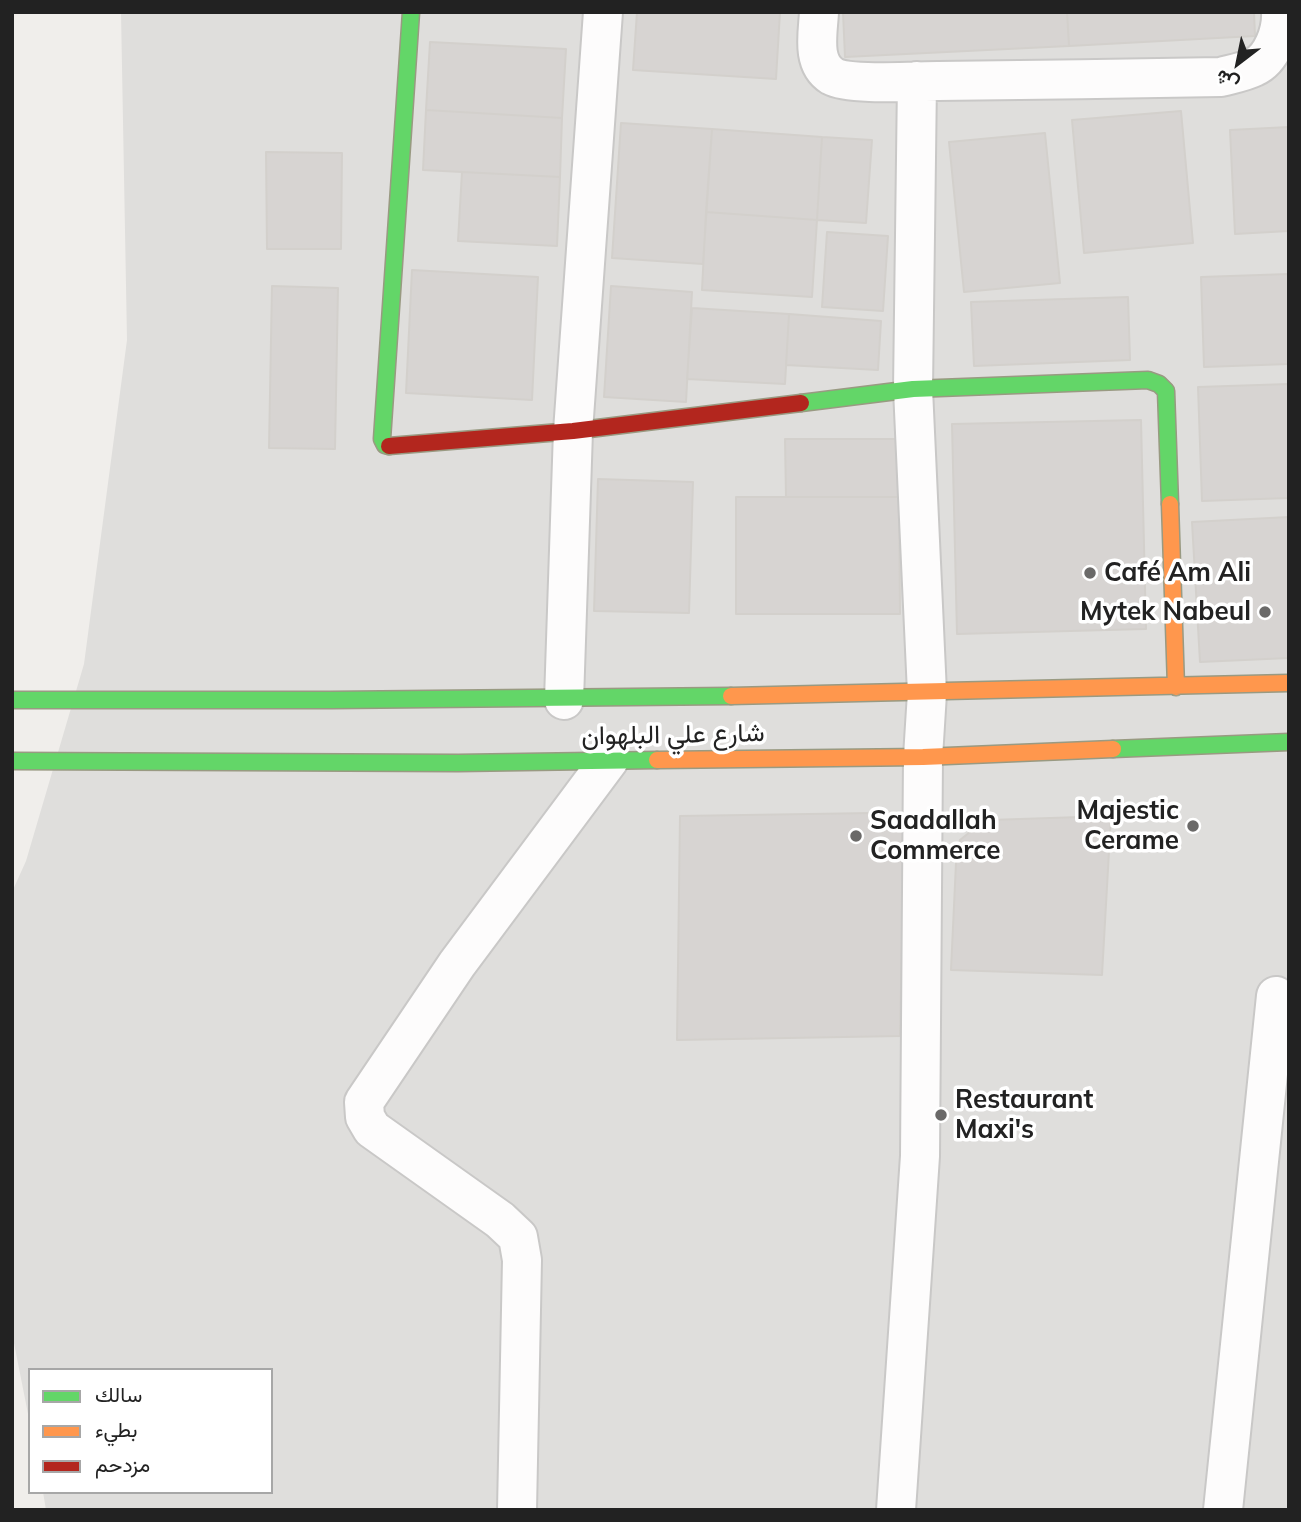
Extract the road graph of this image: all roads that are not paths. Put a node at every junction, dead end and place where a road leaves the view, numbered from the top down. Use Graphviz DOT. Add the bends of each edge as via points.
graph roads {
  1 [pos="411,12"];
  2 [pos="603,12"];
  3 [pos="819,12"];
  4 [pos="1280,12"];
  5 [pos="918,81"];
  6 [pos="913,389"];
  7 [pos="573,431"];
  8 [pos="1289,683"];
  9 [pos="1176,687"];
  10 [pos="927,694"];
  11 [pos="12,700"];
  12 [pos="564,700"];
  13 [pos="1289,742"];
  14 [pos="923,757"];
  15 [pos="609,760"];
  16 [pos="12,761"];
  17 [pos="1276,996"];
  18 [pos="517,1510"];
  19 [pos="896,1510"];
  20 [pos="1223,1510"];
  1 -- 7 [label="main road" via="382,439 391,447"];
  2 -- 7 [label="street"];
  3 -- 5 [label="street" via="817,57 833,77"];
  4 -- 5 [label="street" via="1273,48 1257,66 1221,78"];
  5 -- 6 [label="street"];
  6 -- 7 [label="main road"];
  6 -- 9 [label="main road" via="1149,380 1166,391"];
  6 -- 10 [label="street"];
  7 -- 12 [label="street"];
  8 -- 9 [label="main road, شارع علي البلهوان"];
  9 -- 10 [label="main road, شارع علي البلهوان"];
  10 -- 12 [label="main road, شارع علي البلهوان"];
  10 -- 14 [label="street"];
  11 -- 12 [label="main road, شارع علي البلهوان"];
  13 -- 14 [label="main road, شارع علي البلهوان"];
  14 -- 15 [label="main road, شارع علي البلهوان"];
  14 -- 19 [label="street" via="919,1156"];
  15 -- 16 [label="main road, شارع علي البلهوان"];
  15 -- 18 [label="street" via="457,964 364,1102 372,1129 518,1237 522,1260"];
  17 -- 20 [label="street"];
}
